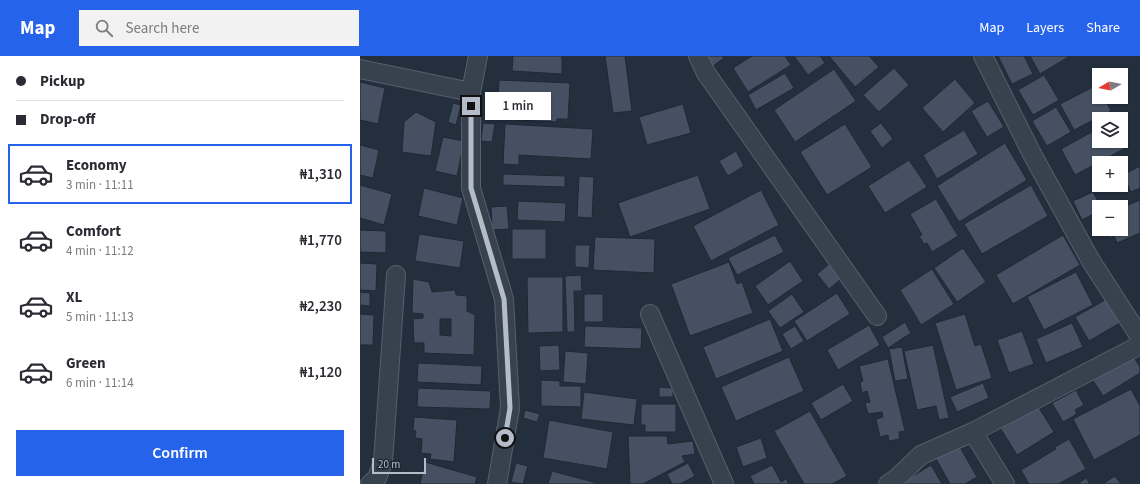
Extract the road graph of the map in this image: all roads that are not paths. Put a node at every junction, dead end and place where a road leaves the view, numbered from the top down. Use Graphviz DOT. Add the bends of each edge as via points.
graph roads {
  1 [pos="478,56"];
  2 [pos="698,56"];
  3 [pos="983,56"];
  4 [pos="360,69"];
  5 [pos="472,92"];
  6 [pos="396,275"];
  7 [pos="650,314"];
  8 [pos="877,316"];
  9 [pos="1140,337"];
  10 [pos="1140,345"];
  11 [pos="973,432"];
  12 [pos="370,484"];
  13 [pos="498,484"];
  14 [pos="724,484"];
  15 [pos="888,484"];
  16 [pos="1006,484"];
  1 -- 5 [label="street"];
  2 -- 8 [label="street" via="706,73"];
  3 -- 9 [label="street" via="1032,154 1091,261"];
  4 -- 5 [label="street"];
  5 -- 13 [label="street" via="471,188 504,299 510,408"];
  6 -- 12 [label="street" via="383,462 377,478"];
  7 -- 14 [label="street"];
  10 -- 11 [label="street"];
  11 -- 15 [label="street" via="921,455"];
  11 -- 16 [label="street"];
}
